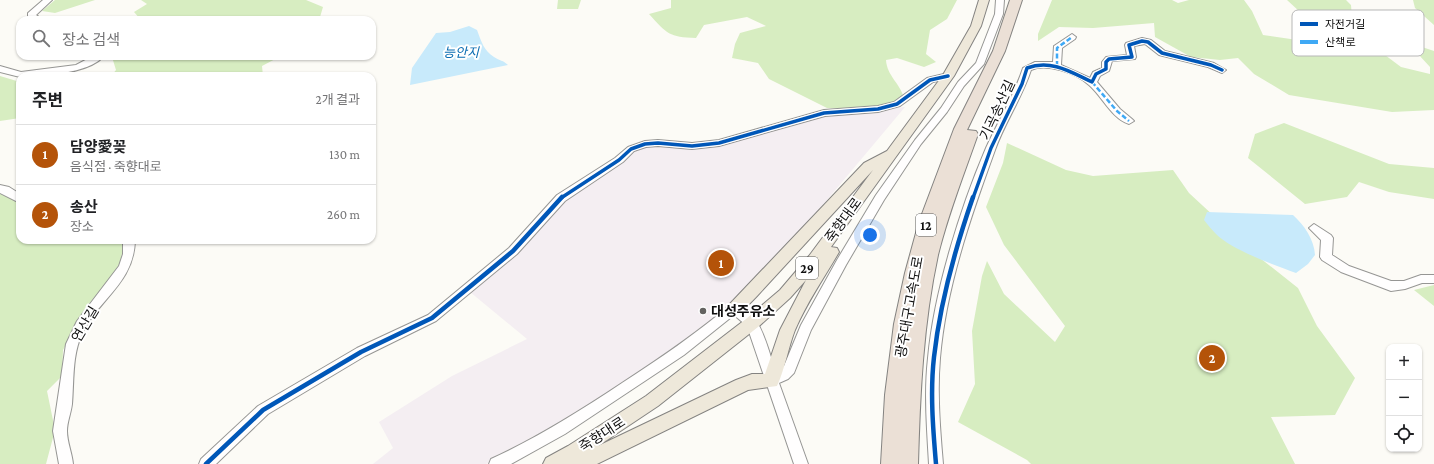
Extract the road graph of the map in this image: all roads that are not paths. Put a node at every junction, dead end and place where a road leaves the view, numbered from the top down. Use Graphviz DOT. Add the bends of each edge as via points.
graph roads {
  1 [pos="48,0"];
  2 [pos="984,0"];
  3 [pos="1000,0"];
  4 [pos="1016,0"];
  5 [pos="1025,0"];
  6 [pos="31,16"];
  7 [pos="1072,37"];
  8 [pos="92,60"];
  9 [pos="1057,66"];
  10 [pos="0,69"];
  11 [pos="1222,70"];
  12 [pos="41,72"];
  13 [pos="16,73"];
  14 [pos="948,76"];
  15 [pos="1092,82"];
  16 [pos="1128,121"];
  17 [pos="892,152"];
  18 [pos="866,188"];
  19 [pos="0,189"];
  20 [pos="16,197"];
  21 [pos="1314,228"];
  22 [pos="129,244"];
  23 [pos="1434,279"];
  24 [pos="734,308"];
  25 [pos="752,323"];
  26 [pos="771,381"];
  27 [pos="66,464"];
  28 [pos="206,464"];
  29 [pos="496,464"];
  30 [pos="552,464"];
  31 [pos="580,464"];
  32 [pos="801,464"];
  33 [pos="891,464"];
  34 [pos="908,464"];
  35 [pos="936,464"];
  1 -- 6 [label="street"];
  2 -- 14 [label="main road, 죽향대로 / 29" via="976,26"];
  3 -- 26 [label="street" via="999,14 980,64 961,84 880,198 805,329 789,369"];
  4 -- 33 [label="highway, 광주대구고속도로 / 12" via="999,51 961,129 925,229 913,273 903,324"];
  5 -- 34 [label="highway, 광주대구고속도로 / 12" via="1007,52 972,132 938,226 918,326 910,397"];
  7 -- 9 [label="street" via="1058,45"];
  8 -- 12 [label="street" via="78,67"];
  9 -- 15 [label="street, 기곡송산길"];
  9 -- 35 [label="street, 기곡송산길" via="1042,63 1027,68 1022,84 991,148 956,249 943,301 934,358 933,422"];
  10 -- 13 [label="street"];
  11 -- 15 [label="street" via="1162,53 1148,42 1142,41 1129,45 1132,57 1109,59 1106,62 1106,69 1096,74"];
  14 -- 17 [label="main road, 죽향대로 / 29"];
  14 -- 28 [label="street" via="930,80 897,104 878,109 824,113 719,143 692,146 658,143 631,149 619,160 561,198 513,251 432,318 361,352 263,410"];
  15 -- 16 [label="street"];
  17 -- 18 [label="main road, 죽향대로 / 29"];
  17 -- 24 [label="main road" via="869,166 752,292"];
  18 -- 25 [label="main road, 죽향대로 / 29" via="814,260 785,294"];
  18 -- 26 [label="main road" via="861,208 852,224 807,290 777,355"];
  19 -- 20 [label="street"];
  21 -- 23 [label="street" via="1327,238 1326,257 1345,269 1391,286 1405,285 1421,279"];
  22 -- 27 [label="street, 연산길" via="124,267 76,334 71,349 60,430 60,444"];
  24 -- 25 [label="street"];
  24 -- 29 [label="street" via="707,332 664,363 578,419"];
  25 -- 26 [label="street"];
  25 -- 30 [label="main road, 죽향대로 / 29" via="652,401"];
  26 -- 31 [label="main road" via="752,381 742,385"];
  26 -- 32 [label="street"];
}
